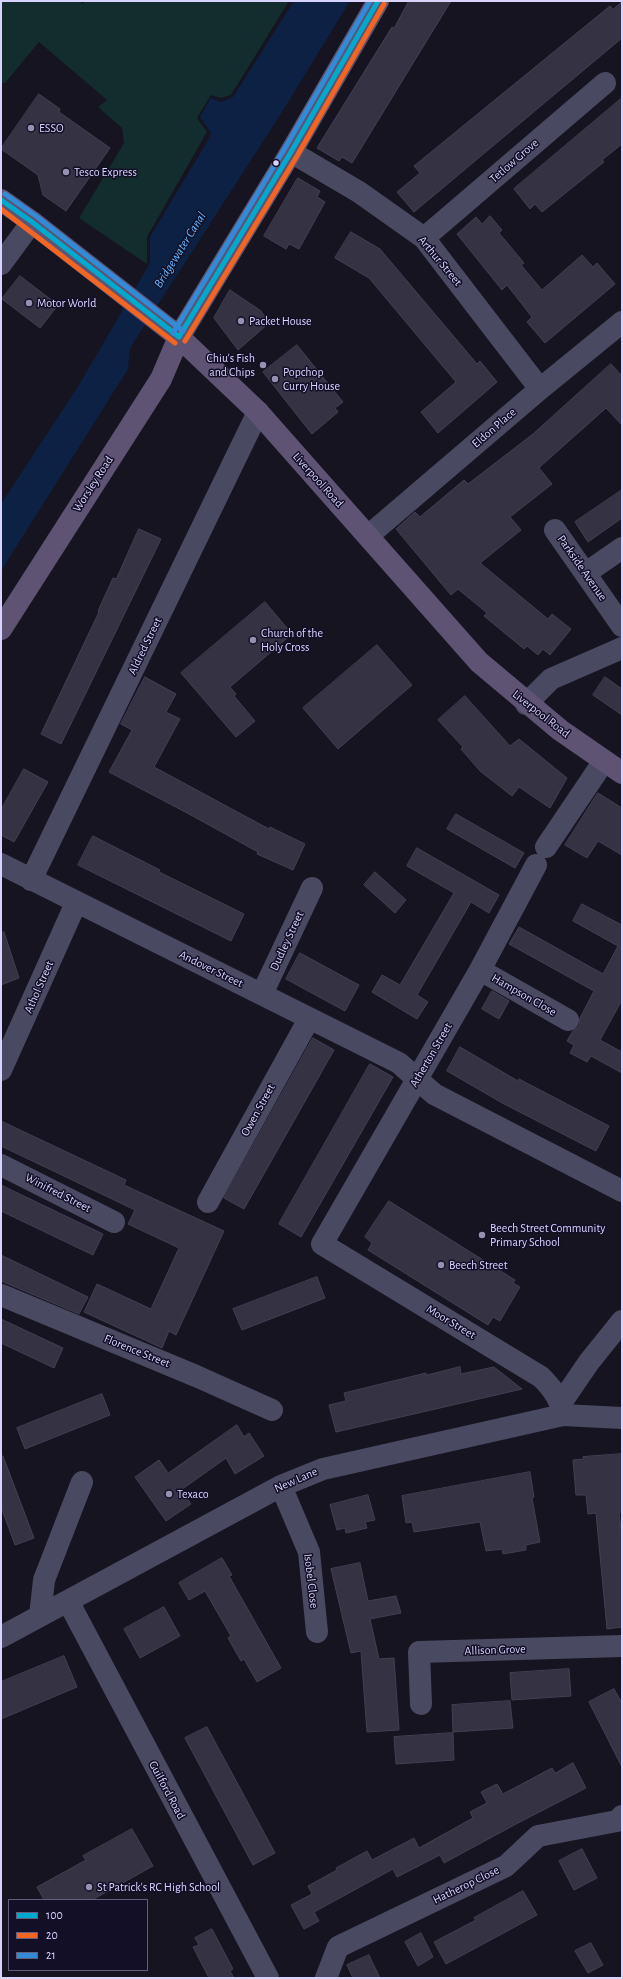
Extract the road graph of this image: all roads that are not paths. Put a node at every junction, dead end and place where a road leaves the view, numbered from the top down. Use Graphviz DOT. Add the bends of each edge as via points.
graph roads {
  1 [pos="378,1"];
  2 [pos="605,83"];
  3 [pos="291,152"];
  4 [pos="1,200"];
  5 [pos="32,222"];
  6 [pos="424,238"];
  7 [pos="1,264"];
  8 [pos="622,322"];
  9 [pos="171,330"];
  10 [pos="540,389"];
  11 [pos="258,412"];
  12 [pos="555,530"];
  13 [pos="368,536"];
  14 [pos="622,548"];
  15 [pos="586,573"];
  16 [pos="622,626"];
  17 [pos="1,629"];
  18 [pos="622,648"];
  19 [pos="526,704"];
  20 [pos="604,761"];
  21 [pos="622,774"];
  22 [pos="1,864"];
  23 [pos="31,880"];
  24 [pos="312,888"];
  25 [pos="76,903"];
  26 [pos="480,970"];
  27 [pos="262,994"];
  28 [pos="309,1019"];
  29 [pos="568,1020"];
  30 [pos="1,1070"];
  31 [pos="417,1079"];
  32 [pos="1,1165"];
  33 [pos="622,1191"];
  34 [pos="208,1202"];
  35 [pos="114,1222"];
  36 [pos="322,1244"];
  37 [pos="1,1295"];
  38 [pos="622,1321"];
  39 [pos="562,1409"];
  40 [pos="272,1410"];
  41 [pos="622,1418"];
  42 [pos="82,1482"];
  43 [pos="281,1486"];
  44 [pos="68,1601"];
  45 [pos="40,1616"];
  46 [pos="317,1632"];
  47 [pos="1,1637"];
  48 [pos="622,1646"];
  49 [pos="421,1704"];
  50 [pos="620,1824"];
  51 [pos="268,1978"];
  52 [pos="326,1978"];
  1 -- 3 [label="main road, Worsley Road"];
  2 -- 6 [label="street, Tetlow Grove"];
  3 -- 6 [label="street, Arthur Street" via="358,192"];
  3 -- 9 [label="main road, Worsley Road"];
  4 -- 5 [label="main road, Liverpool Road"];
  5 -- 7 [label="street"];
  5 -- 9 [label="main road, Liverpool Road"];
  6 -- 10 [label="street, Arthur Street"];
  8 -- 10 [label="street, Eldon Place"];
  9 -- 11 [label="main road, Liverpool Road"];
  9 -- 17 [label="main road, Worsley Road" via="161,378"];
  10 -- 13 [label="street, Eldon Place"];
  11 -- 13 [label="main road, Liverpool Road"];
  11 -- 23 [label="street, Aldred Street"];
  12 -- 15 [label="street, Parkside Avenue"];
  13 -- 19 [label="main road, Liverpool Road" via="479,662"];
  14 -- 15 [label="street"];
  15 -- 16 [label="street, Parkside Avenue"];
  18 -- 19 [label="street" via="550,679"];
  19 -- 20 [label="main road, Liverpool Road"];
  20 -- 21 [label="main road, Liverpool Road"];
  20 -- 26 [label="street, Atherton Street" via="541,856"];
  22 -- 23 [label="street, Andover Street"];
  23 -- 25 [label="street, Andover Street"];
  24 -- 27 [label="street, Dudley Street"];
  25 -- 27 [label="street, Andover Street"];
  25 -- 30 [label="street, Athol Street"];
  26 -- 29 [label="street, Hampson Close"];
  26 -- 31 [label="street, Atherton Street"];
  27 -- 28 [label="street, Andover Street"];
  28 -- 31 [label="street, Andover Street" via="399,1063"];
  28 -- 34 [label="street, Owen Street"];
  31 -- 33 [label="street" via="434,1094"];
  31 -- 36 [label="street, Atherton Street"];
  32 -- 35 [label="street, Winifred Street"];
  36 -- 39 [label="street, Moor Street" via="541,1377 553,1390"];
  37 -- 40 [label="street, Florence Street"];
  38 -- 39 [label="street" via="589,1362"];
  39 -- 41 [label="street, New Lane"];
  39 -- 43 [label="street, New Lane" via="323,1468"];
  42 -- 45 [label="street" via="44,1580"];
  43 -- 44 [label="street, New Lane"];
  43 -- 46 [label="street, Isobel Close" via="309,1552"];
  44 -- 45 [label="street, New Lane"];
  44 -- 51 [label="street, Guilford Road"];
  45 -- 47 [label="street, New Lane"];
  48 -- 49 [label="street, Allison Grove" via="419,1652"];
  50 -- 52 [label="street, Hatherop Close" via="538,1836 506,1866 338,1947"];
}
